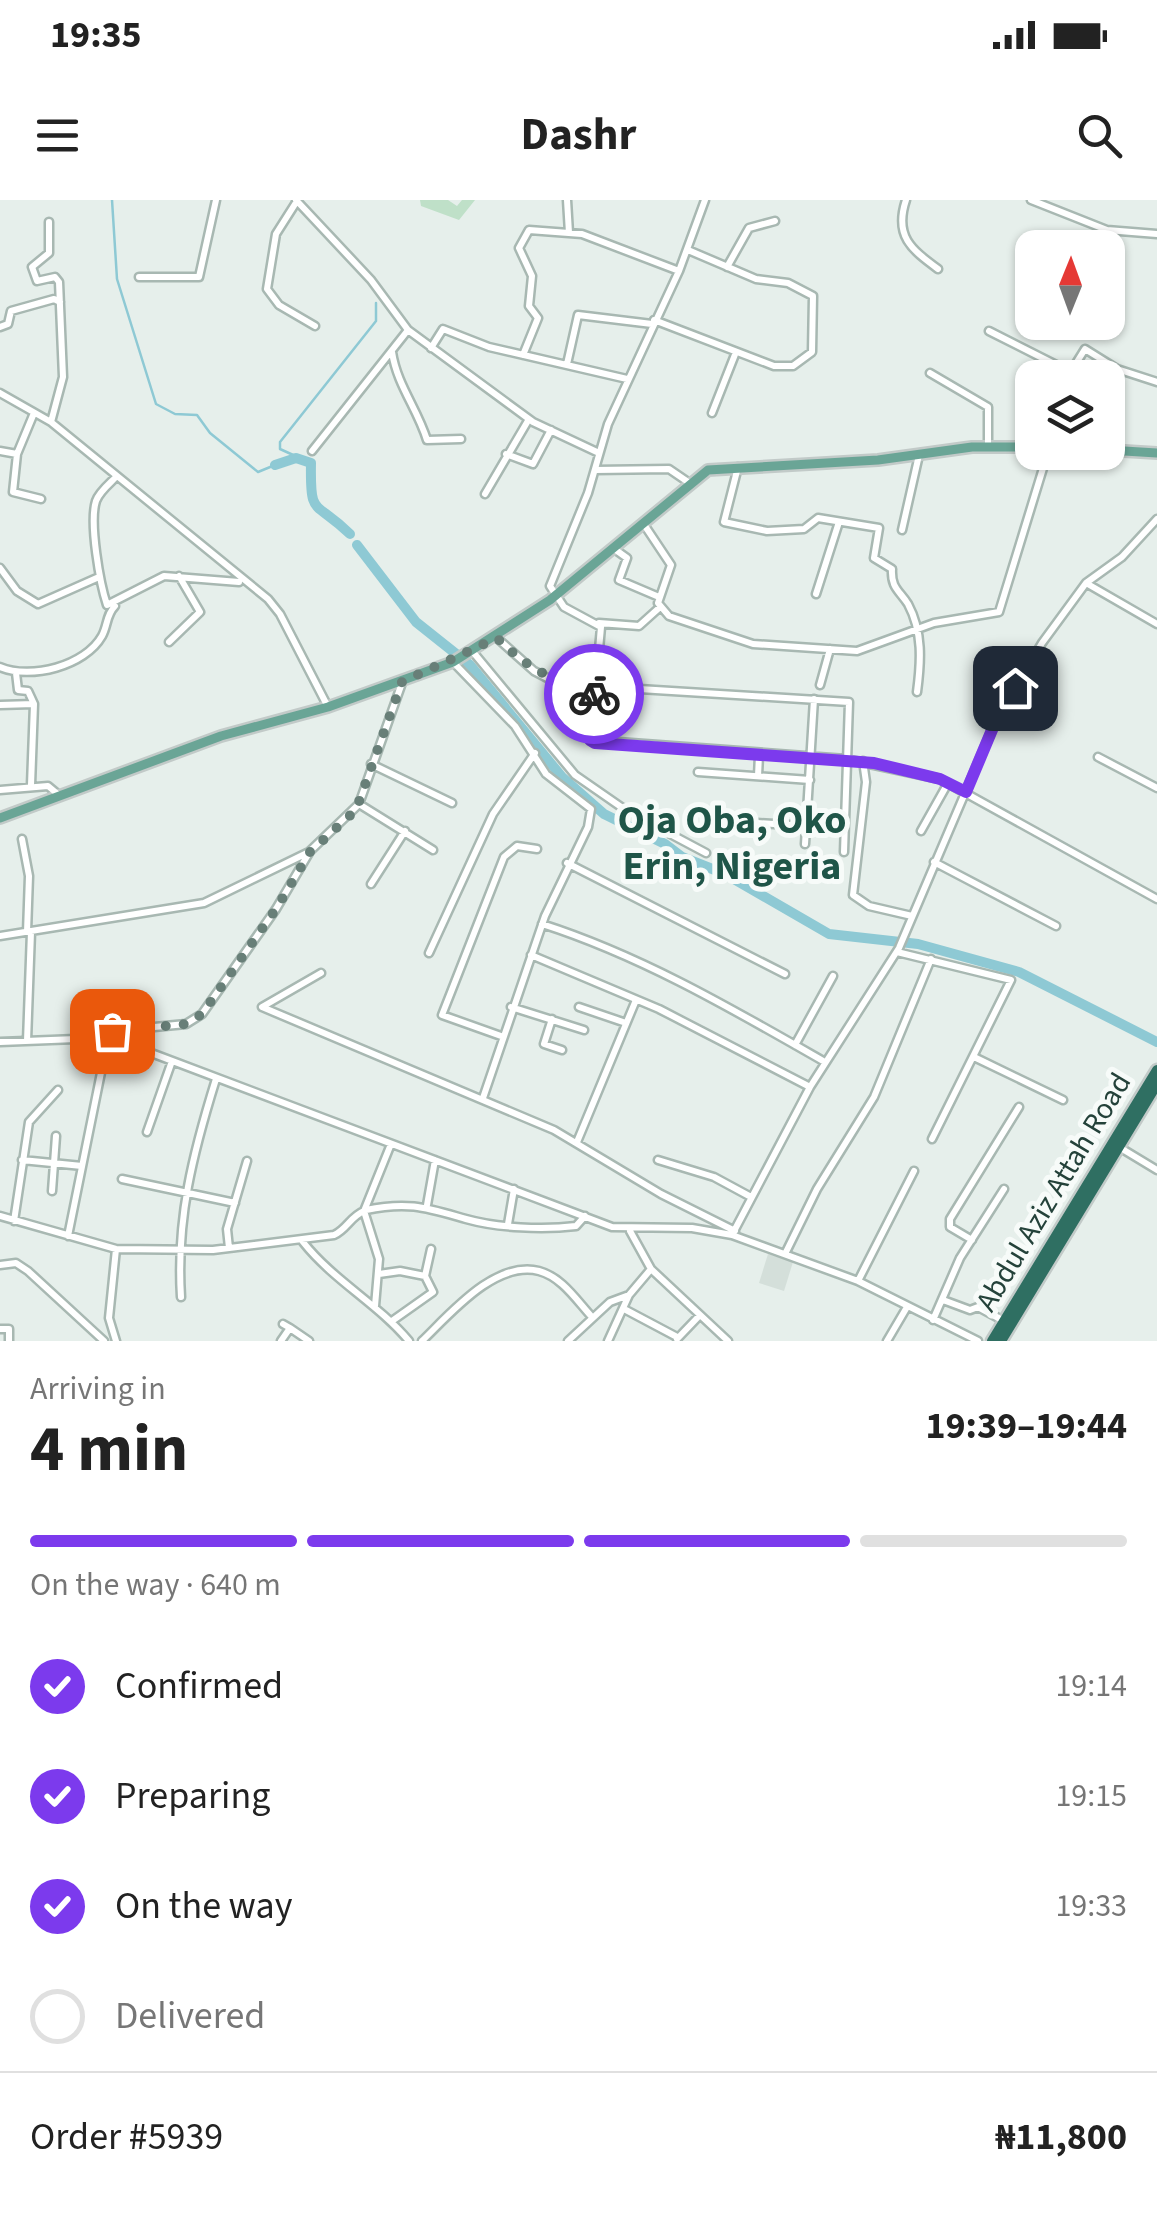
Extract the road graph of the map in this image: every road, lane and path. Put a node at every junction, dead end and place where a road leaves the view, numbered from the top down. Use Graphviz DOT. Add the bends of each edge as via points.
graph roads {
  1 [pos="216,200"];
  2 [pos="296,200"];
  3 [pos="568,200"];
  4 [pos="705,200"];
  5 [pos="906,200"];
  6 [pos="1031,200"];
  7 [pos="774,221"];
  8 [pos="49,222"];
  9 [pos="570,233"];
  10 [pos="1157,234"];
  11 [pos="688,250"];
  12 [pos="727,267"];
  13 [pos="938,269"];
  14 [pos="679,271"];
  15 [pos="139,277"];
  16 [pos="61,303"];
  17 [pos="653,322"];
  18 [pos="315,326"];
  19 [pos="0,327"];
  20 [pos="408,330"];
  21 [pos="989,331"];
  22 [pos="431,348"];
  23 [pos="392,350"];
  24 [pos="736,352"];
  25 [pos="523,355"];
  26 [pos="1042,360"];
  27 [pos="1078,360"];
  28 [pos="1103,360"];
  29 [pos="566,364"];
  30 [pos="930,372"];
  31 [pos="1125,372"];
  32 [pos="627,379"];
  33 [pos="1157,382"];
  34 [pos="0,392"];
  35 [pos="34,413"];
  36 [pos="712,414"];
  37 [pos="529,420"];
  38 [pos="51,422"];
  39 [pos="550,430"];
  40 [pos="461,439"];
  41 [pos="988,447"];
  42 [pos="1015,447"];
  43 [pos="0,451"];
  44 [pos="1125,451"];
  45 [pos="312,452"];
  46 [pos="600,453"];
  47 [pos="1157,453"];
  48 [pos="17,454"];
  49 [pos="506,454"];
  50 [pos="919,454"];
  51 [pos="738,466"];
  52 [pos="595,470"];
  53 [pos="1043,470"];
  54 [pos="116,476"];
  55 [pos="688,482"];
  56 [pos="485,494"];
  57 [pos="41,499"];
  58 [pos="1157,520"];
  59 [pos="643,522"];
  60 [pos="839,522"];
  61 [pos="902,530"];
  62 [pos="613,548"];
  63 [pos="0,568"];
  64 [pos="179,576"];
  65 [pos="98,578"];
  66 [pos="242,582"];
  67 [pos="1086,583"];
  68 [pos="816,594"];
  69 [pos="556,595"];
  70 [pos="659,597"];
  71 [pos="122,599"];
  72 [pos="659,608"];
  73 [pos="599,623"];
  74 [pos="1157,624"];
  75 [pos="917,631"];
  76 [pos="497,638"];
  77 [pos="169,642"];
  78 [pos="830,649"];
  79 [pos="473,652"];
  80 [pos="455,661"];
  81 [pos="0,667"];
  82 [pos="16,673"];
  83 [pos="402,682"];
  84 [pos="820,685"];
  85 [pos="594,686"];
  86 [pos="918,692"];
  87 [pos="814,699"];
  88 [pos="34,704"];
  89 [pos="0,705"];
  90 [pos="328,707"];
  91 [pos="535,753"];
  92 [pos="759,755"];
  93 [pos="1098,756"];
  94 [pos="812,757"];
  95 [pos="846,759"];
  96 [pos="864,762"];
  97 [pos="371,764"];
  98 [pos="698,772"];
  99 [pos="758,776"];
  100 [pos="810,780"];
  101 [pos="31,784"];
  102 [pos="948,784"];
  103 [pos="1157,788"];
  104 [pos="0,790"];
  105 [pos="966,792"];
  106 [pos="60,796"];
  107 [pos="452,803"];
  108 [pos="359,804"];
  109 [pos="0,818"];
  110 [pos="757,823"];
  111 [pos="806,826"];
  112 [pos="405,831"];
  113 [pos="922,831"];
  114 [pos="22,839"];
  115 [pos="805,844"];
  116 [pos="537,849"];
  117 [pos="433,850"];
  118 [pos="310,852"];
  119 [pos="844,852"];
  120 [pos="706,853"];
  121 [pos="567,862"];
  122 [pos="934,862"];
  123 [pos="371,884"];
  124 [pos="1157,899"];
  125 [pos="912,916"];
  126 [pos="542,924"];
  127 [pos="1056,926"];
  128 [pos="29,932"];
  129 [pos="0,936"];
  130 [pos="898,950"];
  131 [pos="429,953"];
  132 [pos="531,955"];
  133 [pos="931,959"];
  134 [pos="321,973"];
  135 [pos="785,974"];
  136 [pos="833,976"];
  137 [pos="636,1000"];
  138 [pos="511,1007"];
  139 [pos="579,1007"];
  140 [pos="552,1019"];
  141 [pos="623,1022"];
  142 [pos="584,1030"];
  143 [pos="502,1036"];
  144 [pos="28,1040"];
  145 [pos="0,1042"];
  146 [pos="108,1043"];
  147 [pos="796,1045"];
  148 [pos="562,1050"];
  149 [pos="974,1057"];
  150 [pos="172,1061"];
  151 [pos="825,1062"];
  152 [pos="1157,1070"];
  153 [pos="216,1079"];
  154 [pos="1157,1084"];
  155 [pos="810,1087"];
  156 [pos="58,1090"];
  157 [pos="483,1098"];
  158 [pos="1063,1100"];
  159 [pos="1019,1107"];
  160 [pos="147,1132"];
  161 [pos="56,1136"];
  162 [pos="932,1139"];
  163 [pos="577,1142"];
  164 [pos="391,1144"];
  165 [pos="1120,1147"];
  166 [pos="22,1160"];
  167 [pos="435,1160"];
  168 [pos="658,1160"];
  169 [pos="247,1161"];
  170 [pos="54,1164"];
  171 [pos="82,1166"];
  172 [pos="914,1170"];
  173 [pos="1157,1170"];
  174 [pos="122,1180"];
  175 [pos="514,1189"];
  176 [pos="1004,1189"];
  177 [pos="184,1190"];
  178 [pos="52,1191"];
  179 [pos="750,1197"];
  180 [pos="235,1203"];
  181 [pos="426,1205"];
  182 [pos="365,1210"];
  183 [pos="0,1216"];
  184 [pos="585,1216"];
  185 [pos="14,1221"];
  186 [pos="508,1224"];
  187 [pos="630,1230"];
  188 [pos="733,1233"];
  189 [pos="68,1236"];
  190 [pos="972,1240"];
  191 [pos="303,1242"];
  192 [pos="229,1248"];
  193 [pos="116,1249"];
  194 [pos="431,1249"];
  195 [pos="178,1252"];
  196 [pos="786,1252"];
  197 [pos="0,1265"];
  198 [pos="651,1269"];
  199 [pos="379,1274"];
  200 [pos="425,1276"];
  201 [pos="858,1281"];
  202 [pos="629,1295"];
  203 [pos="181,1297"];
  204 [pos="943,1300"];
  205 [pos="375,1306"];
  206 [pos="907,1308"];
  207 [pos="626,1310"];
  208 [pos="700,1315"];
  209 [pos="592,1317"];
  210 [pos="933,1320"];
  211 [pos="392,1321"];
  212 [pos="1004,1321"];
  213 [pos="0,1328"];
  214 [pos="676,1339"];
  215 [pos="8,1341"];
  216 [pos="104,1341"];
  217 [pos="116,1341"];
  218 [pos="281,1341"];
  219 [pos="309,1341"];
  220 [pos="409,1341"];
  221 [pos="422,1341"];
  222 [pos="568,1341"];
  223 [pos="608,1341"];
  224 [pos="728,1341"];
  225 [pos="887,1341"];
  226 [pos="978,1341"];
  227 [pos="992,1341"];
  228 [pos="1001,1341"];
  1 -- 15 [label="street" via="200,278"];
  2 -- 18 [label="street" via="276,234 267,289 278,305"];
  2 -- 20 [label="street"];
  3 -- 9 [label="street"];
  4 -- 11 [label="street"];
  5 -- 13 [label="street" via="900,224 908,246"];
  6 -- 10 [label="street" via="1107,230"];
  7 -- 12 [label="street" via="749,228"];
  8 -- 16 [label="street" via="49,253 32,267 36,281 57,278"];
  9 -- 14 [label="street"];
  9 -- 25 [label="street" via="534,229 520,240 532,276 528,306 538,318"];
  11 -- 12 [label="street"];
  11 -- 14 [label="street"];
  12 -- 24 [label="street" via="788,282 815,299 809,358 784,367"];
  14 -- 17 [label="street"];
  16 -- 19 [label="street" via="11,310 10,322"];
  16 -- 38 [label="street" via="63,378"];
  17 -- 24 [label="street"];
  17 -- 29 [label="street" via="578,315"];
  17 -- 32 [label="street"];
  20 -- 22 [label="street"];
  20 -- 23 [label="street"];
  21 -- 26 [label="street"];
  22 -- 25 [label="street" via="443,328"];
  22 -- 37 [label="street"];
  23 -- 40 [label="street" via="396,380 427,440"];
  23 -- 45 [label="street"];
  24 -- 36 [label="street"];
  25 -- 29 [label="street"];
  27 -- 28 [label="street" via="1085,349"];
  29 -- 32 [label="street"];
  30 -- 41 [label="street" via="988,407"];
  31 -- 33 [label="street"];
  32 -- 46 [label="street"];
  34 -- 35 [label="street"];
  35 -- 38 [label="street"];
  35 -- 48 [label="street"];
  37 -- 39 [label="street"];
  37 -- 49 [label="street"];
  38 -- 54 [label="street"];
  39 -- 46 [label="street"];
  39 -- 49 [label="street" via="534,464"];
  41 -- 42 [label="main road"];
  41 -- 50 [label="main road"];
  43 -- 48 [label="street"];
  44 -- 47 [label="main road"];
  46 -- 52 [label="street"];
  48 -- 57 [label="street" via="13,492"];
  49 -- 56 [label="street"];
  50 -- 51 [label="main road"];
  50 -- 61 [label="street"];
  51 -- 55 [label="main road" via="708,470"];
  51 -- 60 [label="street" via="724,522 768,532 804,530 818,518"];
  52 -- 55 [label="street" via="669,470"];
  52 -- 69 [label="street" via="550,586"];
  53 -- 75 [label="street" via="1000,610"];
  54 -- 65 [label="street" via="95,503"];
  54 -- 66 [label="street"];
  55 -- 59 [label="main road"];
  58 -- 67 [label="street"];
  59 -- 62 [label="main road"];
  59 -- 70 [label="street" via="671,565"];
  60 -- 68 [label="street"];
  60 -- 75 [label="street" via="879,528 874,558 891,568 892,586"];
  62 -- 69 [label="main road"];
  62 -- 70 [label="street" via="626,558 619,580"];
  63 -- 65 [label="street" via="17,591 38,604"];
  64 -- 66 [label="street"];
  64 -- 71 [label="street" via="157,579"];
  64 -- 77 [label="street" via="200,612"];
  65 -- 71 [label="street" via="108,604"];
  66 -- 90 [label="street" via="280,614"];
  67 -- 74 [label="street"];
  67 -- 105 [label="street" via="997,718"];
  69 -- 73 [label="street" via="564,608"];
  69 -- 76 [label="main road"];
  70 -- 72 [label="street"];
  71 -- 82 [label="street" via="86,653 38,674"];
  72 -- 73 [label="street" via="640,626"];
  72 -- 78 [label="street" via="753,644"];
  73 -- 85 [label="street"];
  75 -- 78 [label="street" via="857,651"];
  75 -- 86 [label="street"];
  76 -- 79 [label="main road"];
  76 -- 85 [label="street" via="560,684"];
  78 -- 84 [label="street"];
  79 -- 80 [label="main road"];
  79 -- 120 [label="street" via="575,775"];
  80 -- 83 [label="main road"];
  80 -- 91 [label="street"];
  81 -- 82 [label="street"];
  82 -- 88 [label="street" via="18,690 28,691"];
  83 -- 90 [label="main road"];
  83 -- 97 [label="street"];
  85 -- 87 [label="street"];
  85 -- 92 [label="street" via="595,743"];
  87 -- 94 [label="street"];
  87 -- 95 [label="street" via="849,702"];
  88 -- 89 [label="street"];
  88 -- 101 [label="street"];
  90 -- 106 [label="main road" via="221,736"];
  91 -- 121 [label="street" via="546,774 590,808 588,827"];
  91 -- 131 [label="street" via="493,814"];
  92 -- 94 [label="street"];
  92 -- 99 [label="street"];
  93 -- 103 [label="street"];
  94 -- 95 [label="street"];
  94 -- 100 [label="street"];
  95 -- 96 [label="street"];
  95 -- 119 [label="street"];
  96 -- 102 [label="street"];
  96 -- 125 [label="street" via="853,896"];
  97 -- 107 [label="street"];
  97 -- 108 [label="street"];
  98 -- 99 [label="street"];
  99 -- 100 [label="street"];
  100 -- 111 [label="street"];
  101 -- 104 [label="street"];
  101 -- 106 [label="street" via="53,787"];
  102 -- 105 [label="street"];
  102 -- 113 [label="street"];
  105 -- 122 [label="street"];
  105 -- 124 [label="street"];
  106 -- 109 [label="main road"];
  108 -- 112 [label="street"];
  108 -- 118 [label="street"];
  110 -- 111 [label="street"];
  111 -- 115 [label="street"];
  112 -- 117 [label="street"];
  112 -- 123 [label="street"];
  114 -- 128 [label="street"];
  116 -- 143 [label="street" via="517,846 504,857 442,1015"];
  118 -- 128 [label="street" via="204,903"];
  118 -- 146 [label="street" via="202,1014 186,1024 112,1031"];
  121 -- 126 [label="street"];
  121 -- 135 [label="street"];
  122 -- 125 [label="street"];
  122 -- 127 [label="street"];
  125 -- 130 [label="street"];
  126 -- 132 [label="street"];
  126 -- 147 [label="street" via="638,962"];
  128 -- 129 [label="street"];
  128 -- 144 [label="street"];
  130 -- 133 [label="street"];
  130 -- 151 [label="street"];
  132 -- 137 [label="street"];
  132 -- 138 [label="street"];
  133 -- 149 [label="street" via="1011,980"];
  133 -- 196 [label="street" via="874,1098"];
  134 -- 157 [label="street" via="262,1006"];
  136 -- 147 [label="street"];
  137 -- 141 [label="street"];
  137 -- 155 [label="street"];
  138 -- 140 [label="street"];
  138 -- 143 [label="street"];
  139 -- 141 [label="street"];
  140 -- 142 [label="street"];
  140 -- 148 [label="street" via="544,1044"];
  141 -- 163 [label="street"];
  143 -- 157 [label="street"];
  144 -- 145 [label="street"];
  144 -- 146 [label="street"];
  146 -- 150 [label="street"];
  146 -- 171 [label="street"];
  147 -- 151 [label="street"];
  149 -- 158 [label="street"];
  149 -- 162 [label="street"];
  150 -- 153 [label="street"];
  150 -- 160 [label="street"];
  151 -- 155 [label="street"];
  152 -- 212 [label="highway, Abdul Aziz Attah Road"];
  153 -- 164 [label="street"];
  153 -- 177 [label="street"];
  154 -- 165 [label="highway, Abdul Aziz Attah Road"];
  155 -- 179 [label="street"];
  156 -- 166 [label="street" via="29,1122"];
  157 -- 163 [label="street"];
  159 -- 190 [label="street" via="950,1219 950,1227"];
  161 -- 170 [label="street"];
  163 -- 188 [label="street"];
  164 -- 167 [label="street"];
  164 -- 182 [label="street"];
  165 -- 173 [label="street"];
  165 -- 228 [label="highway, Abdul Aziz Attah Road"];
  166 -- 170 [label="street"];
  166 -- 185 [label="street"];
  167 -- 175 [label="street"];
  167 -- 181 [label="street"];
  168 -- 179 [label="street" via="714,1177"];
  169 -- 180 [label="street"];
  170 -- 171 [label="street"];
  170 -- 178 [label="street"];
  171 -- 189 [label="street"];
  172 -- 201 [label="street"];
  174 -- 177 [label="street"];
  175 -- 184 [label="street"];
  175 -- 186 [label="street"];
  176 -- 190 [label="street"];
  177 -- 180 [label="street"];
  177 -- 195 [label="street"];
  179 -- 188 [label="street"];
  180 -- 192 [label="street"];
  181 -- 182 [label="street"];
  181 -- 186 [label="street"];
  182 -- 191 [label="street" via="341,1232"];
  182 -- 199 [label="street"];
  183 -- 185 [label="street"];
  184 -- 186 [label="street" via="571,1227"];
  184 -- 187 [label="street"];
  185 -- 189 [label="street"];
  187 -- 188 [label="street"];
  187 -- 198 [label="street"];
  188 -- 196 [label="street"];
  189 -- 193 [label="street"];
  190 -- 204 [label="street"];
  191 -- 192 [label="street"];
  191 -- 205 [label="street" via="350,1292"];
  192 -- 195 [label="street"];
  193 -- 195 [label="street"];
  193 -- 217 [label="street" via="109,1318"];
  194 -- 200 [label="street"];
  195 -- 203 [label="street"];
  196 -- 201 [label="street"];
  197 -- 216 [label="street" via="28,1270"];
  198 -- 202 [label="street"];
  198 -- 208 [label="street"];
  199 -- 200 [label="street"];
  199 -- 205 [label="street"];
  200 -- 211 [label="street" via="433,1292"];
  201 -- 206 [label="street"];
  202 -- 207 [label="street"];
  202 -- 209 [label="street"];
  204 -- 210 [label="street"];
  204 -- 212 [label="street"];
  205 -- 211 [label="street"];
  206 -- 210 [label="street"];
  206 -- 225 [label="street"];
  207 -- 214 [label="street"];
  207 -- 223 [label="street"];
  208 -- 214 [label="street"];
  208 -- 224 [label="street"];
  209 -- 221 [label="street" via="560,1282 535,1270 485,1282"];
  209 -- 222 [label="street"];
  210 -- 226 [label="street"];
  211 -- 220 [label="street"];
  212 -- 227 [label="highway, Abdul Aziz Attah Road"];
  213 -- 215 [label="street" via="9,1329"];
  218 -- 219 [label="street" via="287,1326"];
}
